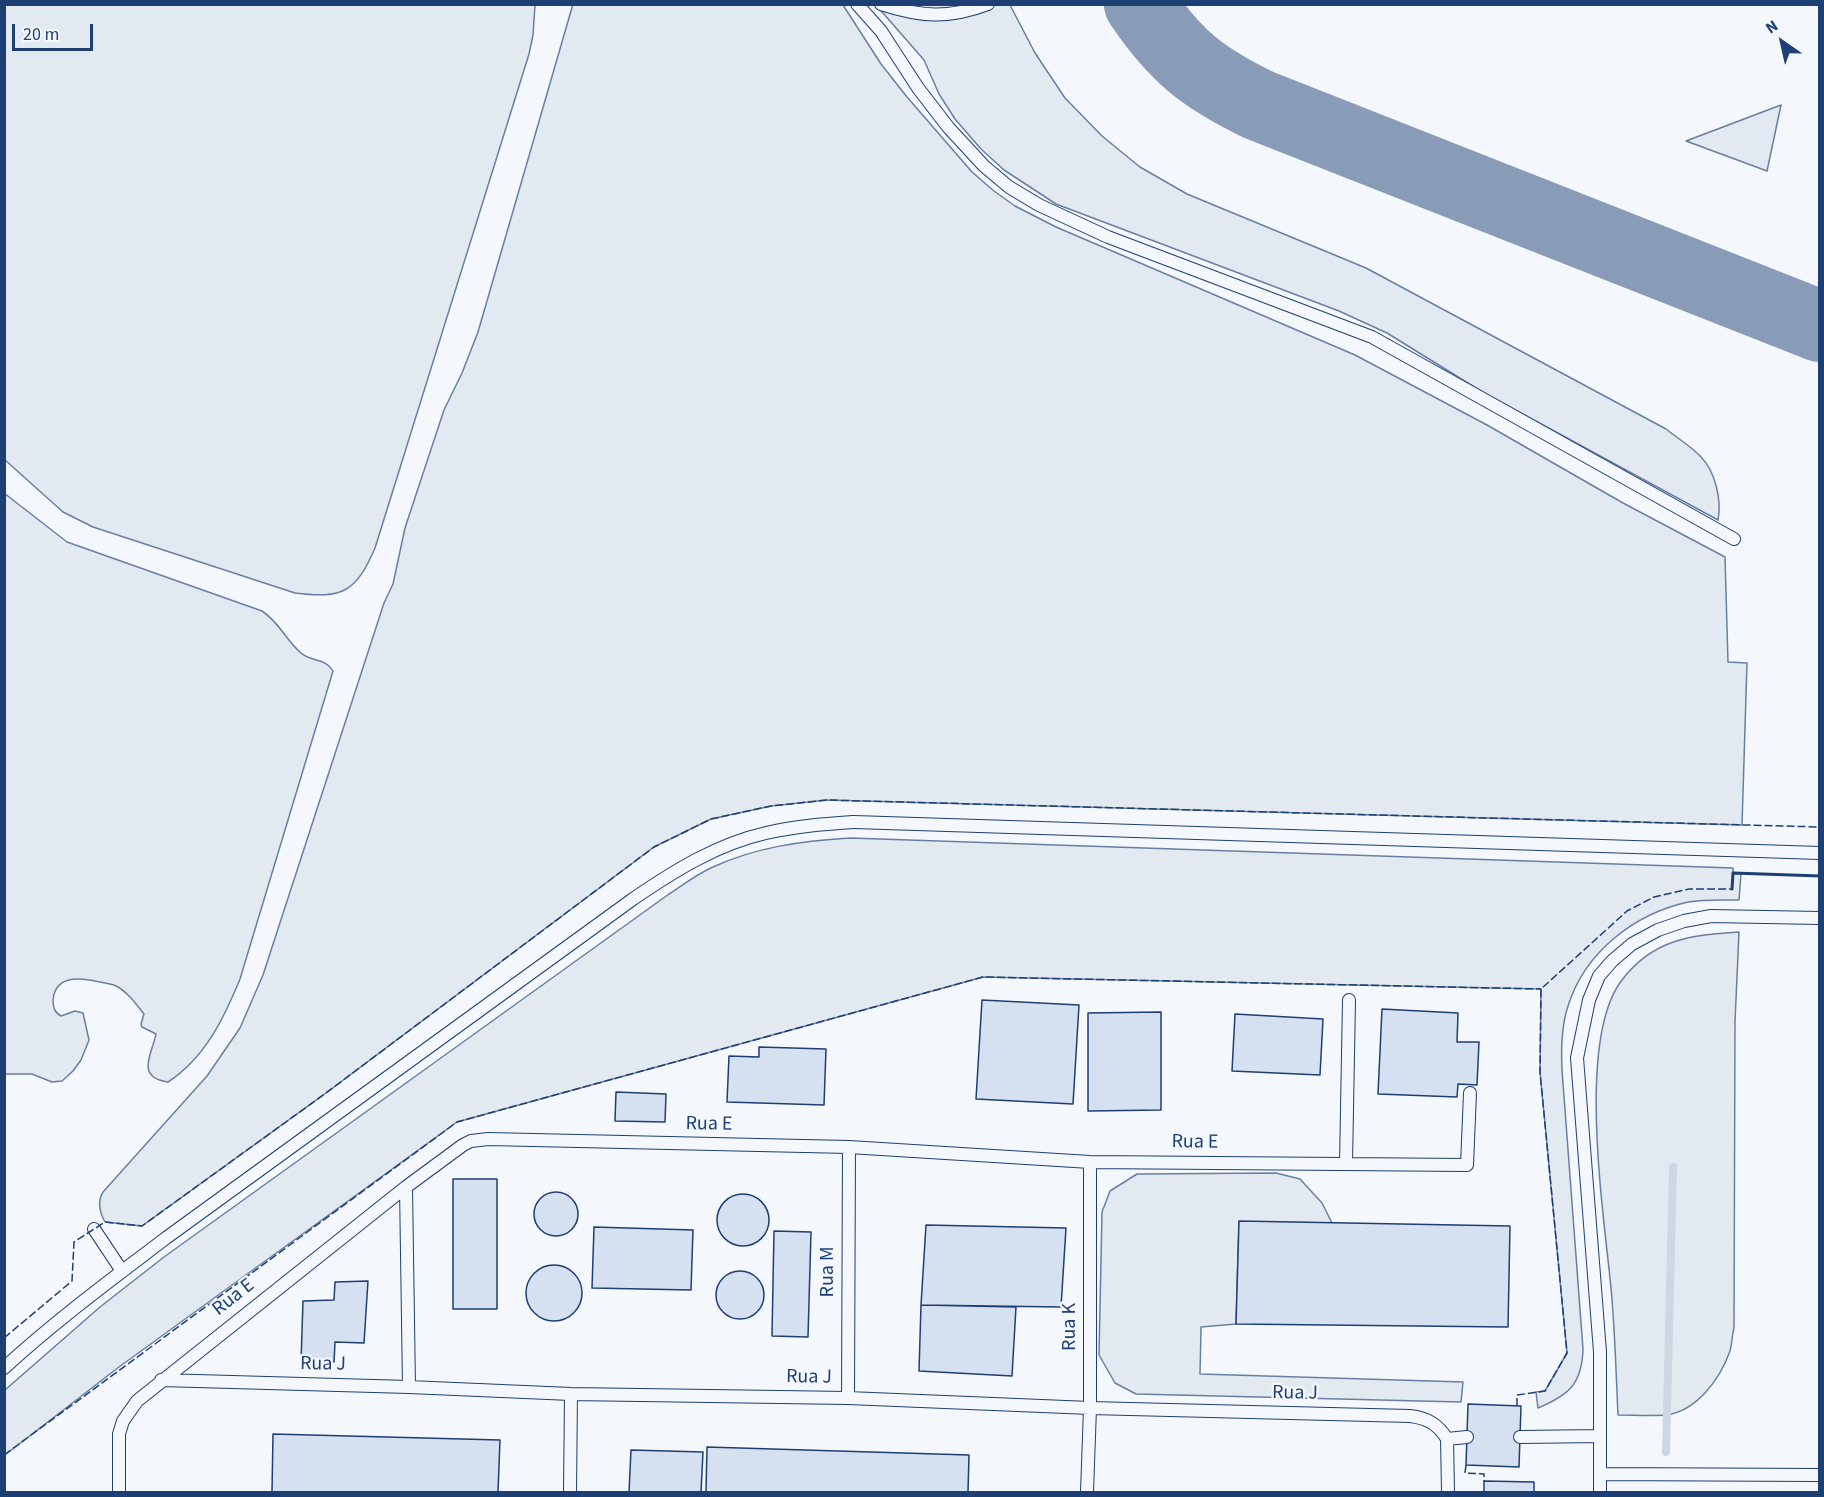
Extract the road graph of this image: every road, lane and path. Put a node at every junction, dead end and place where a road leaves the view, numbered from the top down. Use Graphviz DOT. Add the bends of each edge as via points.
graph roads {
  1 [pos="857,4"];
  2 [pos="881,4"];
  3 [pos="988,4"];
  4 [pos="1734,539"];
  5 [pos="1820,854"];
  6 [pos="1820,918"];
  7 [pos="1349,1000"];
  8 [pos="1470,1093"];
  9 [pos="849,1147"];
  10 [pos="1090,1162"];
  11 [pos="1346,1164"];
  12 [pos="406,1187"];
  13 [pos="94,1228"];
  14 [pos="122,1271"];
  15 [pos="4,1368"];
  16 [pos="161,1380"];
  17 [pos="409,1387"];
  18 [pos="571,1394"];
  19 [pos="848,1398"];
  20 [pos="1090,1408"];
  21 [pos="1600,1436"];
  22 [pos="1467,1437"];
  23 [pos="1520,1437"];
  24 [pos="1447,1439"];
  25 [pos="1600,1474"];
  26 [pos="1820,1475"];
  27 [pos="119,1492"];
  28 [pos="570,1492"];
  29 [pos="1087,1492"];
  30 [pos="1448,1492"];
  31 [pos="1600,1492"];
  1 -- 4 [label="lane" via="881,31 948,127 1009,187 1108,237 1372,337"];
  2 -- 3 [label="lane" via="916,14 945,16"];
  5 -- 14 [label="lane" via="854,822 765,833 723,847 676,870"];
  6 -- 21 [label="lane" via="1711,916 1658,930 1612,961 1599,976 1588,1000 1577,1058 1600,1352"];
  7 -- 11 [label="lane"];
  8 -- 11 [label="lane, Rua E" via="1467,1165"];
  9 -- 10 [label="lane, Rua E"];
  9 -- 12 [label="lane, Rua E" via="478,1140 463,1145"];
  9 -- 19 [label="lane, Rua M"];
  10 -- 11 [label="lane, Rua E"];
  10 -- 20 [label="lane, Rua K"];
  12 -- 16 [label="lane, Rua E"];
  12 -- 17 [label="lane"];
  13 -- 14 [label="lane"];
  14 -- 15 [label="lane"];
  16 -- 17 [label="lane, Rua J"];
  16 -- 27 [label="lane, Rua E" via="137,1401 123,1421 119,1434"];
  17 -- 18 [label="lane, Rua J"];
  18 -- 19 [label="lane, Rua J"];
  18 -- 28 [label="lane"];
  19 -- 20 [label="lane, Rua J"];
  20 -- 24 [label="lane, Rua J" via="1410,1416 1434,1423"];
  20 -- 29 [label="lane, Rua K"];
  21 -- 23 [label="lane"];
  21 -- 25 [label="lane"];
  22 -- 24 [label="lane"];
  24 -- 30 [label="lane"];
  25 -- 26 [label="lane"];
  25 -- 31 [label="lane"];
}
